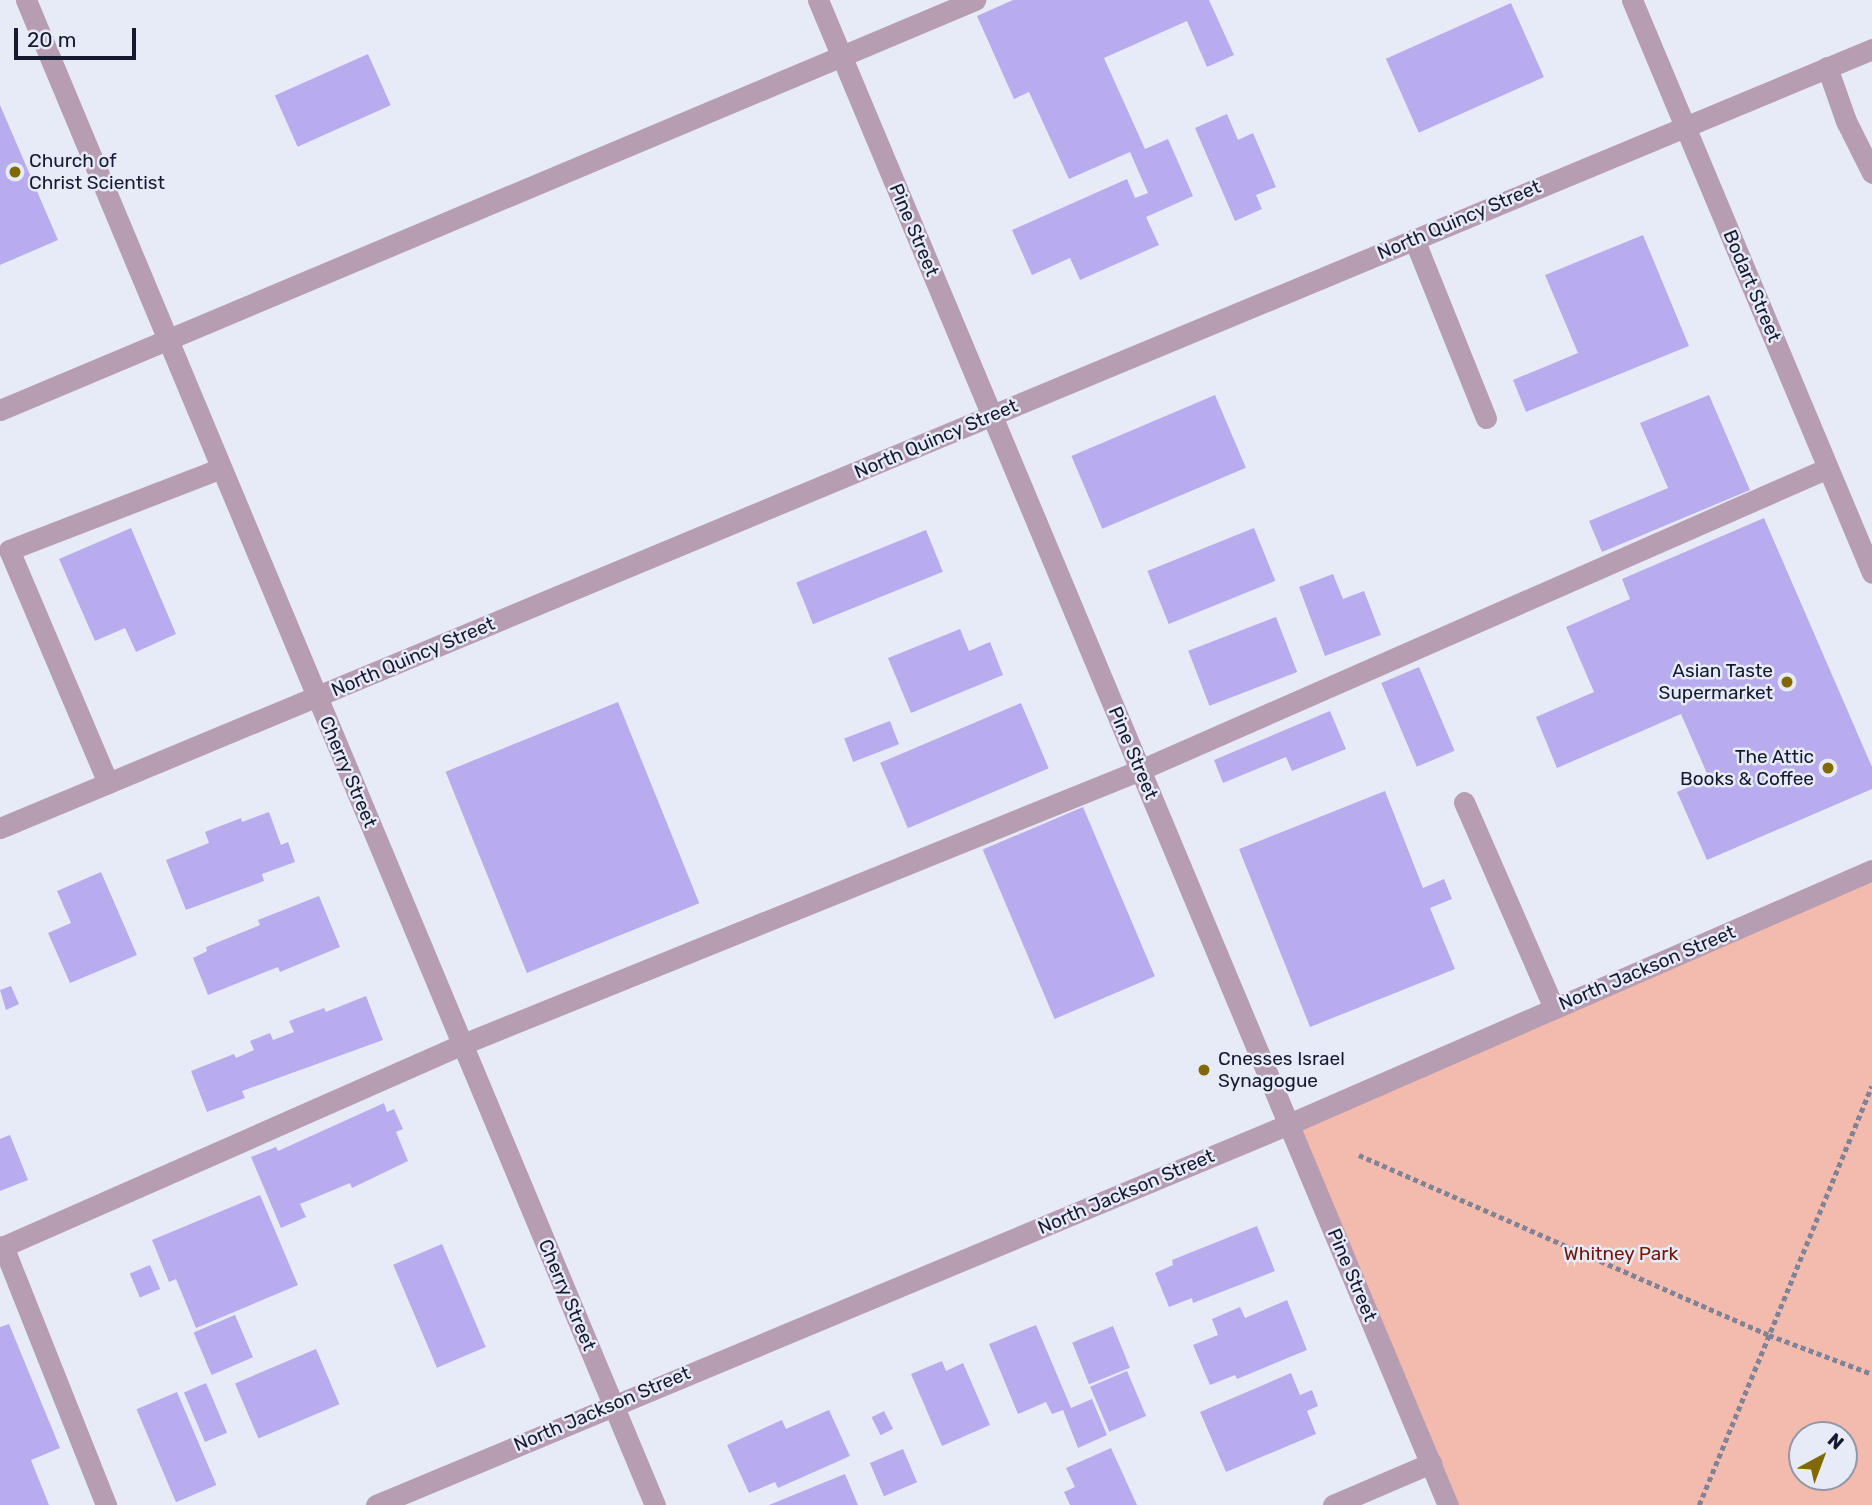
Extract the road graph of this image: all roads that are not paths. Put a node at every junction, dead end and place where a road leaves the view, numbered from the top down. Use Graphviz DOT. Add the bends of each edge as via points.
graph roads {
  1 [pos="26,0"];
  2 [pos="818,0"];
  3 [pos="975,0"];
  4 [pos="1632,0"];
  5 [pos="1872,49"];
  6 [pos="841,55"];
  7 [pos="1827,67"];
  8 [pos="1685,127"];
  9 [pos="1867,150"];
  10 [pos="1872,173"];
  11 [pos="1414,239"];
  12 [pos="168,341"];
  13 [pos="0,410"];
  14 [pos="992,415"];
  15 [pos="1486,418"];
  16 [pos="221,468"];
  17 [pos="1828,468"];
  18 [pos="1872,573"];
  19 [pos="317,696"];
  20 [pos="1140,770"];
  21 [pos="107,783"];
  22 [pos="1464,802"];
  23 [pos="0,828"];
  24 [pos="1872,870"];
  25 [pos="1554,1008"];
  26 [pos="463,1044"];
  27 [pos="1289,1124"];
  28 [pos="1,1247"];
  29 [pos="613,1405"];
  30 [pos="1431,1463"];
  31 [pos="106,1505"];
  32 [pos="376,1505"];
  33 [pos="655,1505"];
  34 [pos="1333,1505"];
  35 [pos="1448,1505"];
  1 -- 12 [label="street, Cherry Street"];
  2 -- 6 [label="street, Pine Street"];
  3 -- 6 [label="street"];
  4 -- 8 [label="street, Bodart Street"];
  5 -- 7 [label="street, North Quincy Street"];
  6 -- 12 [label="street"];
  6 -- 14 [label="street, Pine Street"];
  7 -- 8 [label="street, North Quincy Street"];
  7 -- 9 [label="street" via="1846,121"];
  8 -- 11 [label="street, North Quincy Street"];
  8 -- 17 [label="street, Bodart Street"];
  9 -- 10 [label="street"];
  11 -- 14 [label="street, North Quincy Street"];
  11 -- 15 [label="street"];
  12 -- 13 [label="street"];
  12 -- 16 [label="street, Cherry Street"];
  14 -- 19 [label="street, North Quincy Street"];
  14 -- 20 [label="street, Pine Street"];
  16 -- 19 [label="street, Cherry Street"];
  16 -- 21 [label="street" via="9,551"];
  17 -- 18 [label="street, Bodart Street"];
  17 -- 20 [label="street"];
  19 -- 21 [label="street, North Quincy Street"];
  19 -- 26 [label="street, Cherry Street"];
  20 -- 26 [label="street"];
  20 -- 27 [label="street, Pine Street"];
  21 -- 23 [label="street, North Quincy Street"];
  22 -- 25 [label="street"];
  24 -- 25 [label="street, North Jackson Street"];
  25 -- 27 [label="street, North Jackson Street"];
  26 -- 28 [label="street"];
  26 -- 29 [label="street, Cherry Street"];
  27 -- 29 [label="street, North Jackson Street"];
  27 -- 30 [label="street, Pine Street"];
  28 -- 31 [label="street"];
  29 -- 32 [label="street, North Jackson Street"];
  29 -- 33 [label="street, Cherry Street"];
  30 -- 34 [label="street"];
  30 -- 35 [label="street, Pine Street"];
}
